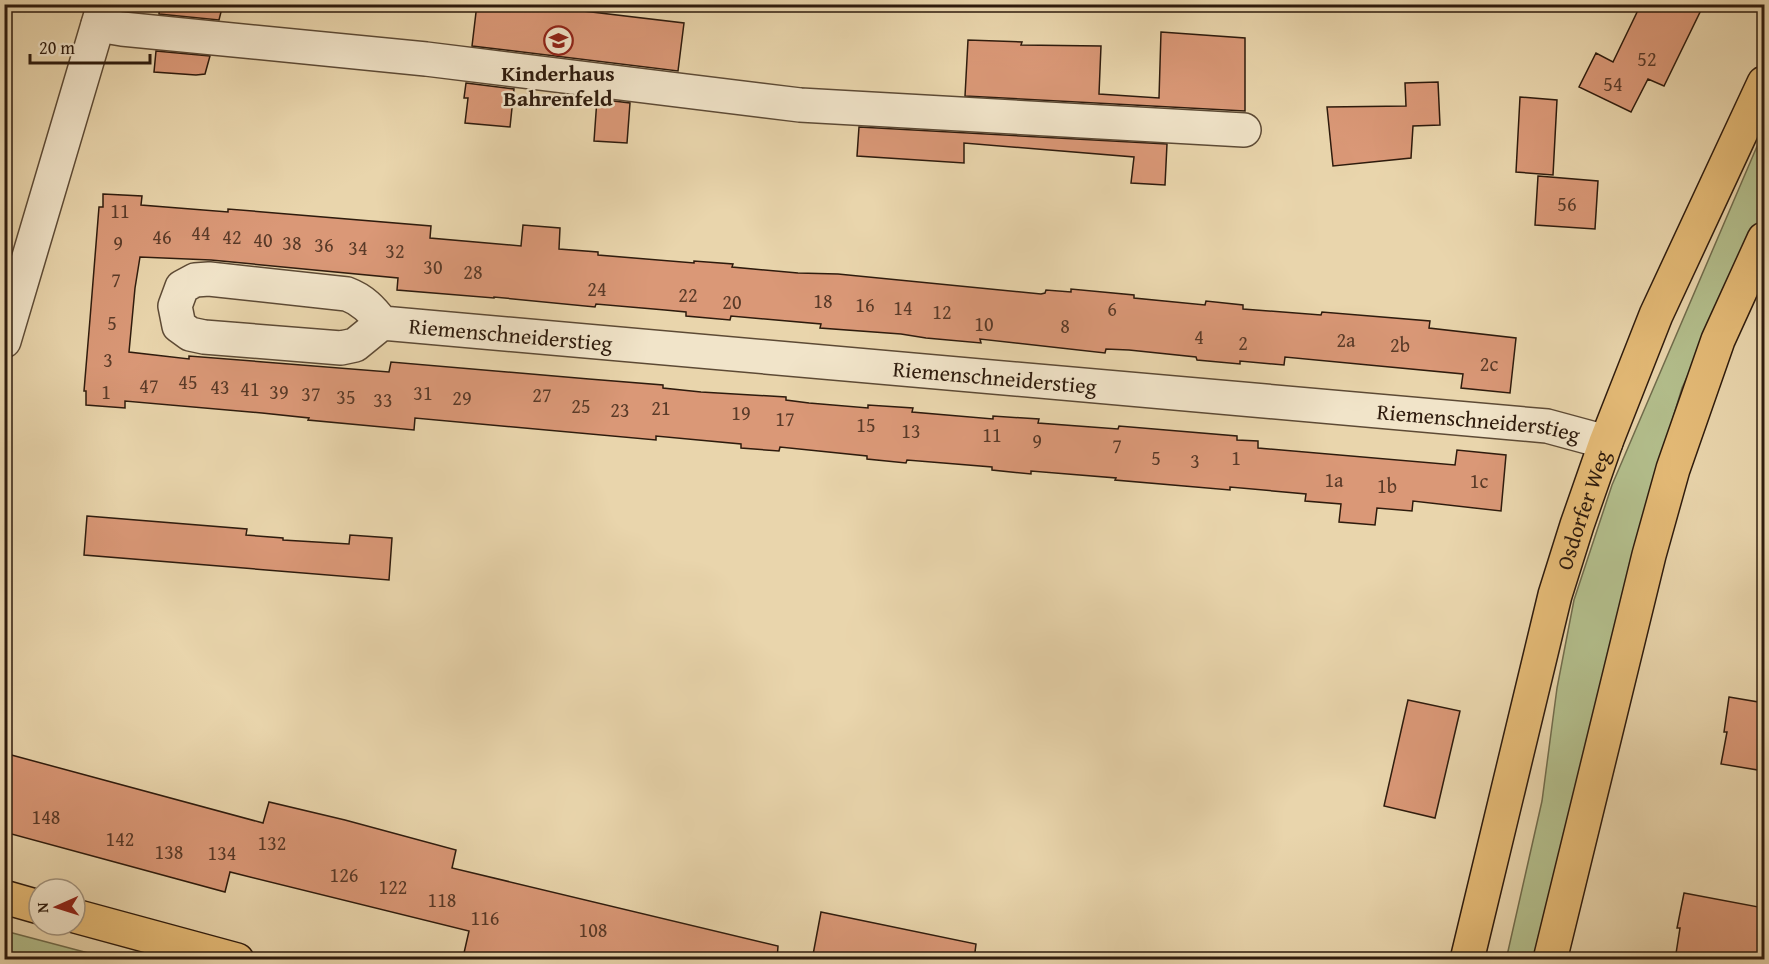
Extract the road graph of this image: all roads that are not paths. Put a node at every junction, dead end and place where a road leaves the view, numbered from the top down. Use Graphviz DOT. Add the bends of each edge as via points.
graph roads {
  1 [pos="101,15"];
  2 [pos="1764,83"];
  3 [pos="1244,130"];
  4 [pos="1764,239"];
  5 [pos="382,323"];
  6 [pos="4,341"];
  7 [pos="1606,442"];
  8 [pos="4,897"];
  9 [pos="27,904"];
  10 [pos="87,919"];
  11 [pos="237,960"];
  12 [pos="1467,960"];
  13 [pos="1550,960"];
  1 -- 3 [label="street" via="122,29 516,69 800,105"];
  1 -- 6 [label="street"];
  2 -- 7 [label="main road, Osdorfer Weg" via="1656,315"];
  4 -- 13 [label="main road" via="1718,340 1673,469 1648,555"];
  5 -- 5 [label="street, Riemenschneiderstieg" via="355,345 341,348 204,337 179,326 175,306 182,287 195,280 209,279 347,294 359,298"];
  5 -- 7 [label="street, Riemenschneiderstieg" via="1547,426"];
  7 -- 12 [label="main road, Osdorfer Weg" via="1555,595"];
  8 -- 9 [label="main road"];
  10 -- 11 [label="main road"];
}
